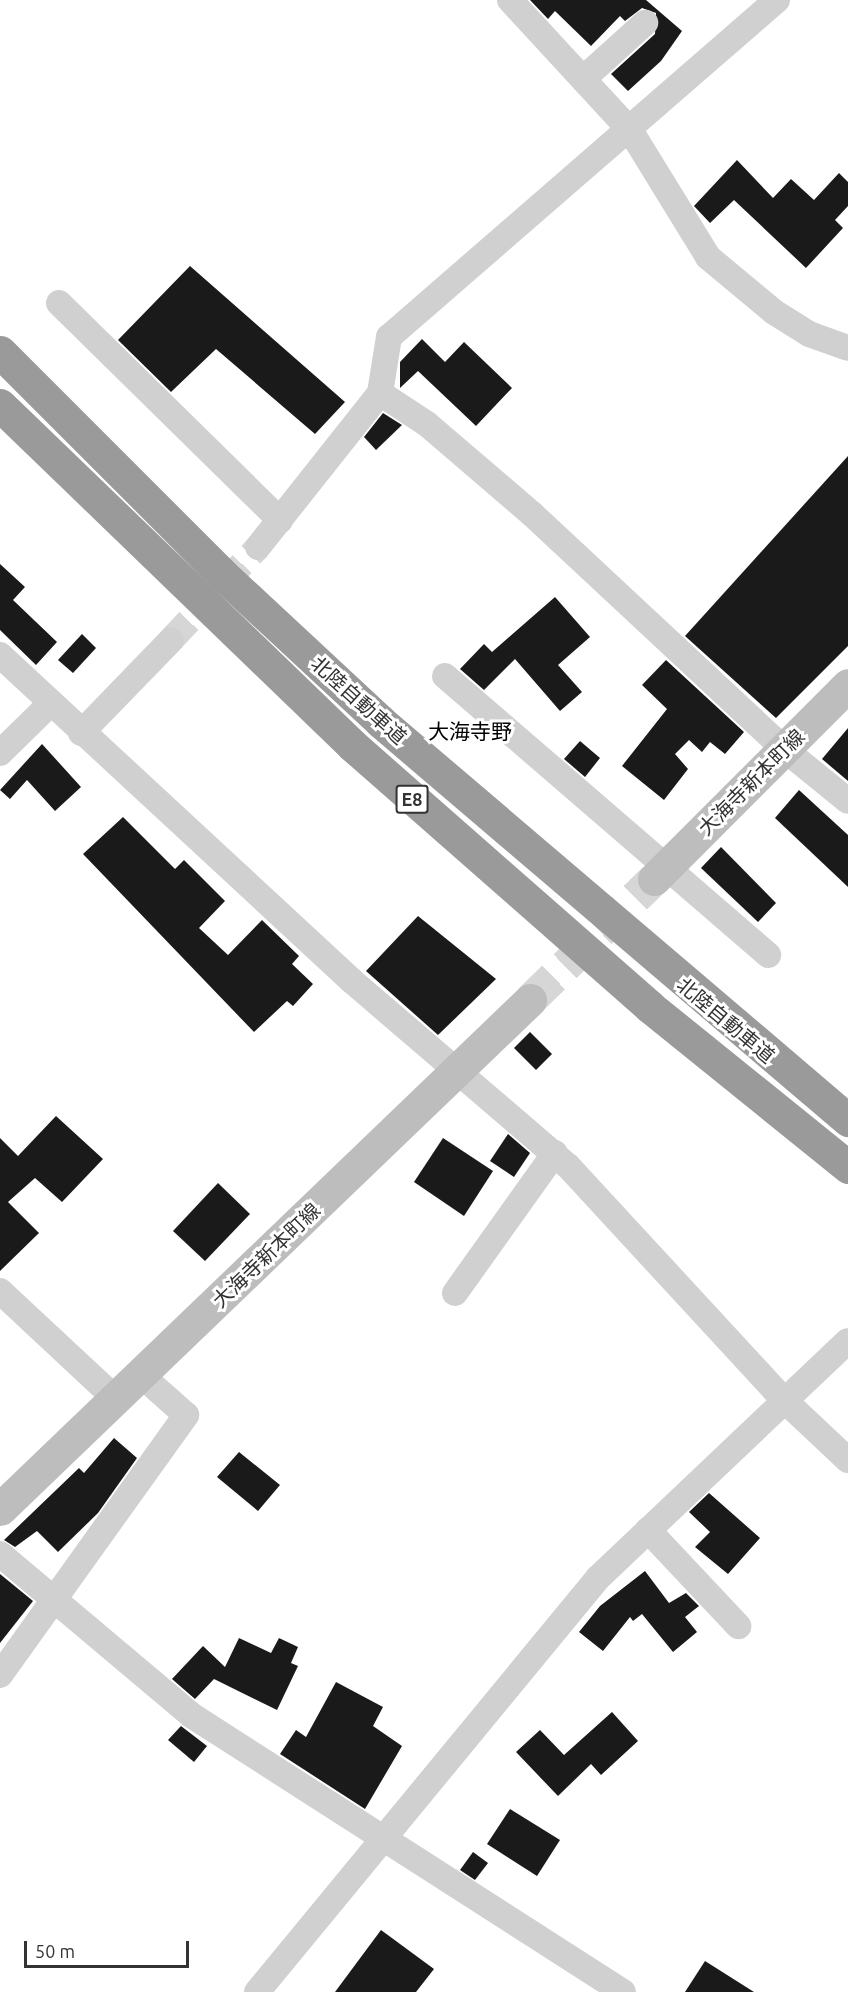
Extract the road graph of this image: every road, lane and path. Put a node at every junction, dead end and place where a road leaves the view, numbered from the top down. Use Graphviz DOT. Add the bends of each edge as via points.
graph roads {
  1 [pos="510,0"];
  2 [pos="777,0"];
  3 [pos="645,23"];
  4 [pos="583,79"];
  5 [pos="630,130"];
  6 [pos="59,303"];
  7 [pos="848,348"];
  8 [pos="0,352"];
  9 [pos="380,393"];
  10 [pos="0,405"];
  11 [pos="280,520"];
  12 [pos="258,547"];
  13 [pos="171,640"];
  14 [pos="0,655"];
  15 [pos="445,676"];
  16 [pos="848,685"];
  17 [pos="51,703"];
  18 [pos="81,733"];
  19 [pos="784,749"];
  20 [pos="0,753"];
  21 [pos="848,801"];
  22 [pos="659,874"];
  23 [pos="768,955"];
  24 [pos="530,1000"];
  25 [pos="454,1071"];
  26 [pos="848,1120"];
  27 [pos="555,1153"];
  28 [pos="848,1167"];
  29 [pos="0,1291"];
  30 [pos="455,1293"];
  31 [pos="848,1341"];
  32 [pos="142,1376"];
  33 [pos="783,1399"];
  34 [pos="117,1400"];
  35 [pos="848,1460"];
  36 [pos="0,1509"];
  37 [pos="648,1530"];
  38 [pos="0,1554"];
  39 [pos="57,1597"];
  40 [pos="738,1626"];
  41 [pos="0,1675"];
  42 [pos="382,1839"];
  43 [pos="257,1992"];
  44 [pos="622,1992"];
  1 -- 4 [label="street"];
  2 -- 5 [label="street"];
  3 -- 4 [label="street"];
  4 -- 5 [label="street"];
  5 -- 7 [label="street" via="708,257 774,312 809,334"];
  5 -- 9 [label="street" via="389,337"];
  6 -- 11 [label="street"];
  8 -- 26 [label="highway, 北陸自動車道 / E8" via="223,575 381,722"];
  9 -- 11 [label="street"];
  9 -- 19 [label="street" via="427,424 532,514"];
  10 -- 28 [label="highway, 北陸自動車道 / E8" via="352,745 650,1007"];
  11 -- 12 [label="street"];
  13 -- 18 [label="street"];
  14 -- 17 [label="street"];
  15 -- 22 [label="street"];
  16 -- 19 [label="main road, 大海寺新本町線"];
  17 -- 18 [label="street"];
  17 -- 20 [label="street"];
  18 -- 25 [label="street"];
  19 -- 21 [label="street"];
  19 -- 22 [label="main road, 大海寺新本町線"];
  22 -- 23 [label="street"];
  24 -- 25 [label="main road, 大海寺新本町線"];
  25 -- 27 [label="street"];
  25 -- 32 [label="main road, 大海寺新本町線"];
  27 -- 30 [label="street"];
  27 -- 33 [label="street"];
  29 -- 34 [label="street"];
  31 -- 33 [label="street"];
  32 -- 34 [label="main road, 大海寺新本町線"];
  32 -- 39 [label="street" via="186,1415"];
  33 -- 35 [label="street"];
  33 -- 37 [label="street"];
  34 -- 36 [label="main road, 大海寺新本町線"];
  37 -- 40 [label="street"];
  37 -- 42 [label="street" via="598,1578"];
  38 -- 39 [label="street"];
  39 -- 41 [label="street"];
  39 -- 42 [label="street" via="191,1715"];
  42 -- 43 [label="street"];
  42 -- 44 [label="street"];
}
